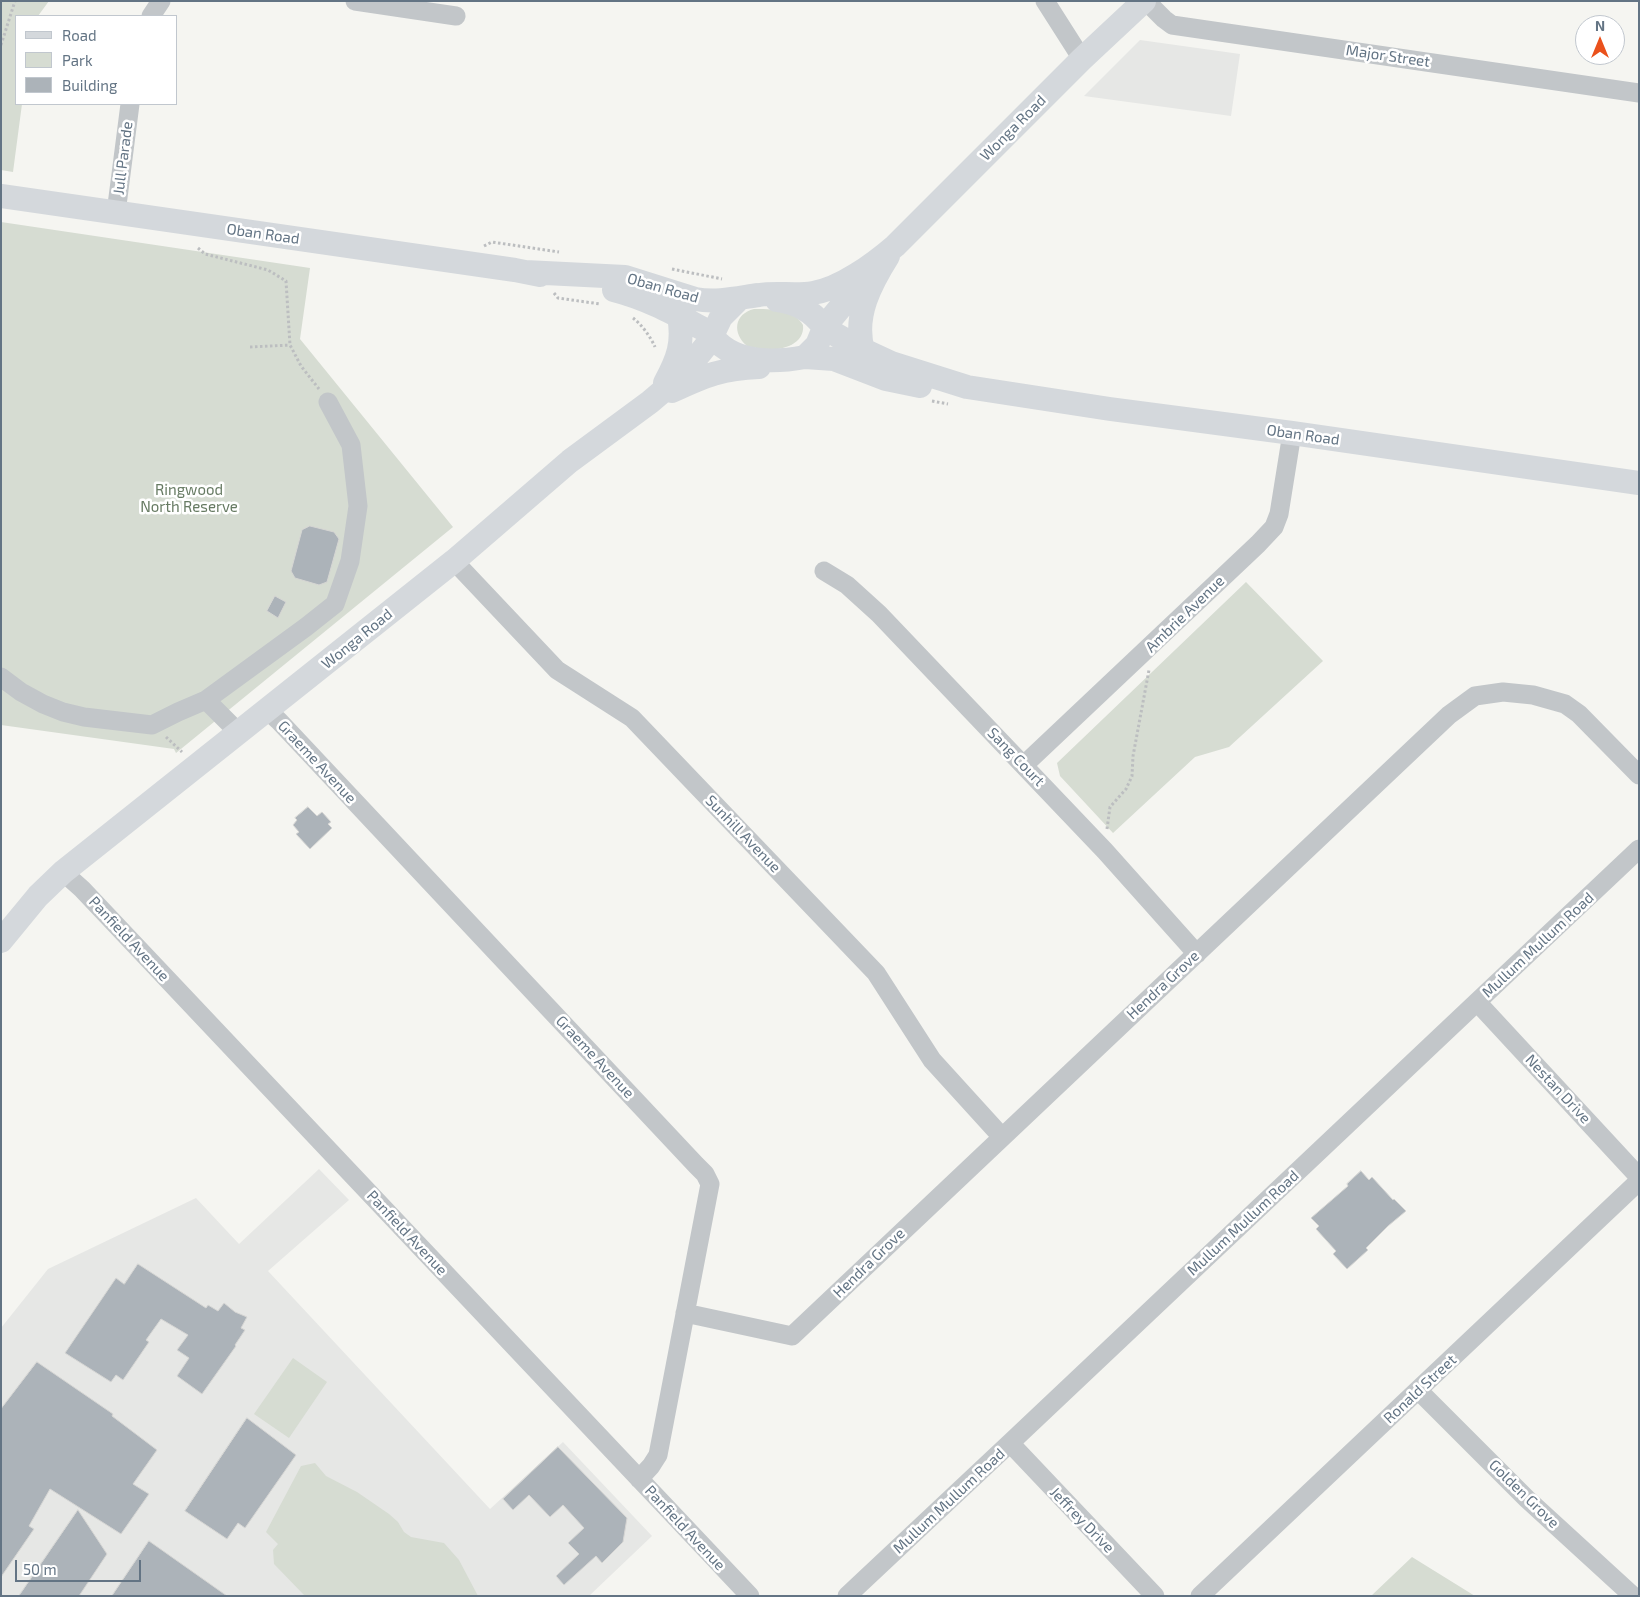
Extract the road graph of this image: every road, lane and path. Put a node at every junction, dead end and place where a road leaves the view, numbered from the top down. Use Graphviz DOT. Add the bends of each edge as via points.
graph roads {
  1 [pos="16,1"];
  2 [pos="161,1"];
  3 [pos="355,1"];
  4 [pos="1046,1"];
  5 [pos="1145,1"];
  6 [pos="152,15"];
  7 [pos="456,16"];
  8 [pos="1,45"];
  9 [pos="1082,59"];
  10 [pos="1639,93"];
  11 [pos="130,105"];
  12 [pos="1,196"];
  13 [pos="116,212"];
  14 [pos="198,248"];
  15 [pos="889,251"];
  16 [pos="525,272"];
  17 [pos="558,298"];
  18 [pos="742,298"];
  19 [pos="608,306"];
  20 [pos="680,316"];
  21 [pos="631,317"];
  22 [pos="823,327"];
  23 [pos="712,335"];
  24 [pos="290,345"];
  25 [pos="250,346"];
  26 [pos="655,347"];
  27 [pos="863,350"];
  28 [pos="804,358"];
  29 [pos="967,387"];
  30 [pos="654,399"];
  31 [pos="328,402"];
  32 [pos="1292,433"];
  33 [pos="1639,483"];
  34 [pos="454,561"];
  35 [pos="824,571"];
  36 [pos="1140,658"];
  37 [pos="1,676"];
  38 [pos="206,700"];
  39 [pos="266,710"];
  40 [pos="239,733"];
  41 [pos="1024,765"];
  42 [pos="1639,775"];
  43 [pos="1106,851"];
  44 [pos="1638,851"];
  45 [pos="63,872"];
  46 [pos="1,941"];
  47 [pos="1197,954"];
  48 [pos="1477,1002"];
  49 [pos="1002,1136"];
  50 [pos="1639,1176"];
  51 [pos="1639,1181"];
  52 [pos="685,1313"];
  53 [pos="1418,1390"];
  54 [pos="1010,1443"];
  55 [pos="639,1479"];
  56 [pos="750,1596"];
  57 [pos="846,1596"];
  58 [pos="1155,1596"];
  59 [pos="1200,1596"];
  60 [pos="1633,1596"];
  1 -- 8 [label="path"];
  2 -- 6 [label="street"];
  3 -- 7 [label="street"];
  4 -- 9 [label="street"];
  5 -- 9 [label="main road, Wonga Road"];
  5 -- 10 [label="street, Major Street" via="1172,24"];
  9 -- 15 [label="main road, Wonga Road"];
  11 -- 13 [label="street, Jull Parade"];
  12 -- 13 [label="main road, Oban Road"];
  13 -- 16 [label="main road, Oban Road"];
  14 -- 24 [label="path" via="205,254 268,270 286,281"];
  15 -- 18 [label="main road" via="841,282 818,292"];
  15 -- 22 [label="main road"];
  15 -- 27 [label="main road" via="867,295 860,331"];
  16 -- 18 [label="main road, Oban Road" via="615,276 700,300"];
  16 -- 20 [label="main road, Oban Road" via="620,292"];
  17 -- 19 [label="path"];
  18 -- 22 [label="main road, Oban Road" via="795,304 805,308"];
  18 -- 23 [label="main road, Wonga Road" via="721,317"];
  20 -- 23 [label="main road, Oban Road"];
  20 -- 30 [label="main road" via="680,350"];
  21 -- 26 [label="path"];
  22 -- 27 [label="main road, Oban Road"];
  22 -- 28 [label="main road" via="817,344"];
  23 -- 28 [label="main road, Oban Road" via="727,350 745,358"];
  23 -- 30 [label="main road, Wonga Road" via="684,373"];
  24 -- 25 [label="path"];
  24 -- 31 [label="path"];
  27 -- 29 [label="main road, Oban Road" via="906,368"];
  28 -- 29 [label="main road, Oban Road" via="834,359 886,379 914,385"];
  28 -- 30 [label="main road" via="780,365 717,372"];
  29 -- 32 [label="main road, Oban Road"];
  30 -- 34 [label="main road, Wonga Road" via="570,462"];
  31 -- 38 [label="street" via="351,445 358,506 350,561 335,604"];
  32 -- 33 [label="main road, Oban Road"];
  32 -- 36 [label="street, Ambrie Avenue" via="1282,503 1274,527"];
  34 -- 39 [label="main road, Wonga Road"];
  34 -- 49 [label="street, Sunhill Avenue" via="557,670 632,718 876,973 932,1060"];
  35 -- 41 [label="street, Sang Court" via="848,585 879,614"];
  36 -- 41 [label="street, Ambrie Avenue"];
  36 -- 43 [label="path" via="1150,671 1132,776 1126,789 1110,807 1107,829 1116,839"];
  37 -- 38 [label="street" via="21,692 63,712 152,725"];
  38 -- 40 [label="street"];
  39 -- 40 [label="main road, Wonga Road"];
  39 -- 52 [label="street, Graeme Avenue" via="704,1174 710,1184"];
  40 -- 45 [label="main road, Wonga Road"];
  41 -- 43 [label="street, Sang Court"];
  42 -- 47 [label="street, Hendra Grove" via="1565,704 1533,695 1503,692 1475,696 1449,715"];
  43 -- 47 [label="street, Sang Court"];
  44 -- 48 [label="street, Mullum Mullum Road"];
  45 -- 46 [label="main road, Wonga Road" via="38,896"];
  45 -- 55 [label="street, Panfield Avenue"];
  47 -- 49 [label="street, Hendra Grove"];
  48 -- 50 [label="street, Nestan Drive"];
  48 -- 54 [label="street, Mullum Mullum Road"];
  49 -- 52 [label="street, Hendra Grove" via="792,1336"];
  51 -- 53 [label="street, Ronald Street"];
  52 -- 55 [label="street, Graeme Avenue" via="658,1455"];
  53 -- 59 [label="street, Ronald Street"];
  53 -- 60 [label="street, Golden Grove" via="1527,1499"];
  54 -- 57 [label="street, Mullum Mullum Road"];
  54 -- 58 [label="street, Jeffrey Drive"];
  55 -- 56 [label="street, Panfield Avenue"];
}
